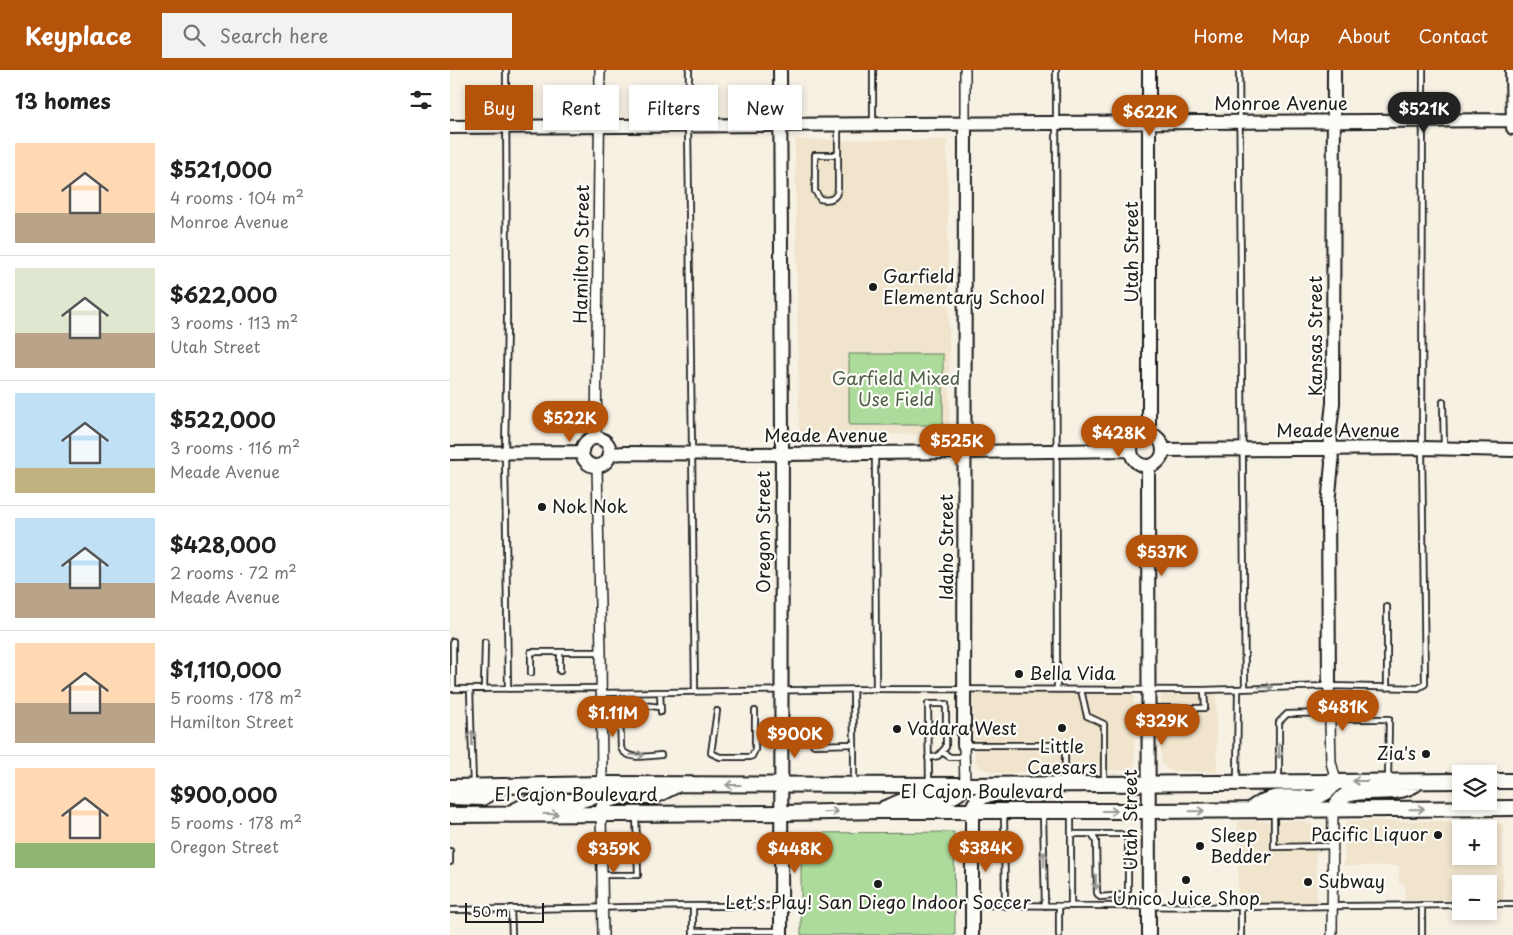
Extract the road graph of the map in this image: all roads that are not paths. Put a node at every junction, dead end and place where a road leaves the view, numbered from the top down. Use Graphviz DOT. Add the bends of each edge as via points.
graph roads {
  1 [pos="506,70"];
  2 [pos="600,70"];
  3 [pos="689,70"];
  4 [pos="780,70"];
  5 [pos="873,70"];
  6 [pos="965,70"];
  7 [pos="1056,70"];
  8 [pos="1149,70"];
  9 [pos="1239,70"];
  10 [pos="1334,70"];
  11 [pos="1423,70"];
  12 [pos="1512,70"];
  13 [pos="506,85"];
  14 [pos="600,85"];
  15 [pos="689,85"];
  16 [pos="780,85"];
  17 [pos="1422,120"];
  18 [pos="1513,120"];
  19 [pos="1240,122"];
  20 [pos="1334,122"];
  21 [pos="1055,123"];
  22 [pos="1150,123"];
  23 [pos="965,124"];
  24 [pos="802,125"];
  25 [pos="838,125"];
  26 [pos="873,125"];
  27 [pos="450,127"];
  28 [pos="465,127"];
  29 [pos="1513,128"];
  30 [pos="506,130"];
  31 [pos="600,130"];
  32 [pos="688,130"];
  33 [pos="780,130"];
  34 [pos="838,155"];
  35 [pos="1444,402"];
  36 [pos="1149,434"];
  37 [pos="596,438"];
  38 [pos="1422,448"];
  39 [pos="1444,448"];
  40 [pos="1331,449"];
  41 [pos="1132,450"];
  42 [pos="1163,450"];
  43 [pos="1243,450"];
  44 [pos="1513,450"];
  45 [pos="1056,451"];
  46 [pos="582,452"];
  47 [pos="965,452"];
  48 [pos="450,453"];
  49 [pos="505,453"];
  50 [pos="876,453"];
  51 [pos="610,454"];
  52 [pos="692,454"];
  53 [pos="782,454"];
  54 [pos="597,466"];
  55 [pos="1148,466"];
  56 [pos="1387,607"];
  57 [pos="453,641"];
  58 [pos="485,642"];
  59 [pos="560,652"];
  60 [pos="601,652"];
  61 [pos="560,671"];
  62 [pos="531,673"];
  63 [pos="1329,686"];
  64 [pos="1245,688"];
  65 [pos="1387,688"];
  66 [pos="451,689"];
  67 [pos="470,689"];
  68 [pos="484,689"];
  69 [pos="508,689"];
  70 [pos="876,689"];
  71 [pos="1238,689"];
  72 [pos="601,690"];
  73 [pos="853,690"];
  74 [pos="964,690"];
  75 [pos="1057,690"];
  76 [pos="1080,690"];
  77 [pos="1148,690"];
  78 [pos="1204,690"];
  79 [pos="781,691"];
  80 [pos="695,692"];
  81 [pos="660,693"];
  82 [pos="1148,708"];
  83 [pos="717,711"];
  84 [pos="755,711"];
  85 [pos="1331,716"];
  86 [pos="782,734"];
  87 [pos="854,744"];
  88 [pos="964,751"];
  89 [pos="942,752"];
  90 [pos="661,756"];
  91 [pos="928,758"];
  92 [pos="1336,781"];
  93 [pos="1388,781"];
  94 [pos="1419,781"];
  95 [pos="1452,781"];
  96 [pos="1497,781"];
  97 [pos="1513,781"];
  98 [pos="1237,782"];
  99 [pos="1279,782"];
  100 [pos="602,784"];
  101 [pos="929,784"];
  102 [pos="1046,784"];
  103 [pos="1065,784"];
  104 [pos="1104,784"];
  105 [pos="1148,784"];
  106 [pos="678,785"];
  107 [pos="782,785"];
  108 [pos="854,785"];
  109 [pos="964,785"];
  110 [pos="473,786"];
  111 [pos="503,786"];
  112 [pos="450,787"];
  113 [pos="450,797"];
  114 [pos="1513,808"];
  115 [pos="1250,810"];
  116 [pos="1274,810"];
  117 [pos="1333,810"];
  118 [pos="880,811"];
  119 [pos="1148,811"];
  120 [pos="972,812"];
  121 [pos="1004,812"];
  122 [pos="1043,812"];
  123 [pos="1071,812"];
  124 [pos="782,813"];
  125 [pos="507,814"];
  126 [pos="601,814"];
  127 [pos="636,814"];
  128 [pos="450,815"];
  129 [pos="1071,834"];
  130 [pos="1092,835"];
  131 [pos="1332,846"];
  132 [pos="450,851"];
  133 [pos="450,862"];
  134 [pos="602,875"];
  135 [pos="1497,904"];
  136 [pos="1513,904"];
  137 [pos="973,905"];
  138 [pos="1332,905"];
  139 [pos="1422,905"];
  140 [pos="1452,905"];
  141 [pos="693,906"];
  142 [pos="781,906"];
  143 [pos="1005,906"];
  144 [pos="1045,906"];
  145 [pos="1071,906"];
  146 [pos="1149,906"];
  147 [pos="602,907"];
  148 [pos="1059,907"];
  149 [pos="1241,907"];
  150 [pos="511,908"];
  151 [pos="450,910"];
  152 [pos="693,933"];
  153 [pos="781,933"];
  154 [pos="512,935"];
  155 [pos="602,935"];
  156 [pos="972,935"];
  157 [pos="1059,935"];
  158 [pos="1149,935"];
  159 [pos="1241,935"];
  160 [pos="1332,935"];
  161 [pos="1422,935"];
  1 -- 13 [label="lane"];
  2 -- 14 [label="street, Hamilton Street"];
  3 -- 15 [label="lane"];
  4 -- 16 [label="street, Oregon Street"];
  5 -- 26 [label="lane"];
  6 -- 23 [label="street, Idaho Street"];
  7 -- 21 [label="lane"];
  8 -- 22 [label="street, Utah Street"];
  9 -- 19 [label="lane"];
  10 -- 20 [label="street, Kansas Street"];
  11 -- 17 [label="lane"];
  12 -- 18 [label="street"];
  17 -- 18 [label="street, Monroe Avenue"];
  17 -- 20 [label="street, Monroe Avenue"];
  17 -- 38 [label="lane"];
  18 -- 29 [label="street"];
  19 -- 20 [label="street, Monroe Avenue"];
  19 -- 22 [label="street, Monroe Avenue"];
  19 -- 43 [label="lane"];
  20 -- 40 [label="street, Kansas Street"];
  21 -- 22 [label="street, Monroe Avenue"];
  21 -- 23 [label="street, Monroe Avenue"];
  21 -- 45 [label="lane"];
  22 -- 36 [label="street, Utah Street"];
  23 -- 26 [label="street, Monroe Avenue"];
  23 -- 47 [label="street, Idaho Street"];
  24 -- 25 [label="street, Monroe Avenue"];
  25 -- 26 [label="street, Monroe Avenue"];
  25 -- 34 [label="lane"];
  27 -- 28 [label="street, Monroe Avenue"];
  30 -- 49 [label="lane"];
  31 -- 37 [label="street, Hamilton Street"];
  32 -- 52 [label="lane"];
  33 -- 53 [label="street, Oregon Street"];
  34 -- 34 [label="lane" via="838,193 831,199 820,198 814,191 814,155"];
  35 -- 39 [label="lane"];
  36 -- 41 [label="street" via="1136,438"];
  36 -- 42 [label="street" via="1161,441"];
  37 -- 46 [label="street" via="586,442"];
  37 -- 51 [label="street" via="607,443"];
  38 -- 39 [label="street, Meade Avenue"];
  38 -- 40 [label="street, Meade Avenue"];
  38 -- 65 [label="lane" via="1425,684 1418,688"];
  39 -- 44 [label="street, Meade Avenue"];
  40 -- 43 [label="street, Meade Avenue"];
  40 -- 63 [label="street, Kansas Street" via="1328,504"];
  41 -- 45 [label="street, Meade Avenue"];
  41 -- 55 [label="street" via="1136,462"];
  42 -- 43 [label="street, Meade Avenue"];
  42 -- 55 [label="street" via="1159,461"];
  43 -- 64 [label="lane"];
  45 -- 47 [label="street, Meade Avenue"];
  45 -- 75 [label="lane"];
  46 -- 49 [label="street"];
  46 -- 54 [label="street" via="587,462"];
  47 -- 50 [label="street, Meade Avenue"];
  47 -- 74 [label="street, Idaho Street"];
  48 -- 49 [label="street"];
  49 -- 69 [label="lane"];
  50 -- 53 [label="street, Meade Avenue"];
  50 -- 70 [label="lane"];
  51 -- 52 [label="street, Meade Avenue"];
  51 -- 54 [label="street" via="608,461"];
  52 -- 53 [label="street, Meade Avenue"];
  52 -- 80 [label="lane"];
  53 -- 79 [label="street, Oregon Street"];
  54 -- 60 [label="street"];
  55 -- 77 [label="street, Utah Street"];
  56 -- 65 [label="lane"];
  57 -- 66 [label="lane"];
  58 -- 68 [label="lane"];
  59 -- 60 [label="lane"];
  59 -- 61 [label="lane"];
  59 -- 62 [label="lane" via="531,652"];
  60 -- 72 [label="street"];
  64 -- 63 [label="lane, one-way"];
  63 -- 65 [label="lane"];
  63 -- 85 [label="street, Kansas Street"];
  64 -- 71 [label="lane"];
  66 -- 67 [label="lane"];
  67 -- 68 [label="lane"];
  110 -- 67 [label="lane, one-way"];
  68 -- 69 [label="lane"];
  69 -- 72 [label="lane"];
  70 -- 73 [label="lane"];
  70 -- 74 [label="lane"];
  71 -- 78 [label="lane"];
  71 -- 98 [label="lane"];
  72 -- 81 [label="lane"];
  72 -- 100 [label="street"];
  73 -- 79 [label="lane"];
  73 -- 87 [label="lane"];
  74 -- 75 [label="lane"];
  74 -- 88 [label="street, Idaho Street"];
  75 -- 76 [label="lane"];
  76 -- 77 [label="lane"];
  76 -- 104 [label="lane" via="1087,716 1104,724"];
  77 -- 78 [label="lane"];
  77 -- 82 [label="street, Utah Street"];
  78 -- 82 [label="lane" via="1205,708"];
  79 -- 80 [label="lane"];
  79 -- 86 [label="street, Oregon Street"];
  80 -- 81 [label="lane"];
  81 -- 90 [label="lane, one-way" via="660,709 626,703 620,710 622,752 629,756"];
  82 -- 105 [label="street, Utah Street"];
  83 -- 84 [label="lane" via="712,753 720,757 752,756 755,750"];
  85 -- 92 [label="street, Kansas Street" via="1331,762"];
  85 -- 93 [label="lane" via="1388,719"];
  85 -- 99 [label="lane, one-way" via="1287,714 1282,718 1279,722"];
  86 -- 87 [label="lane" via="805,734 814,745"];
  86 -- 107 [label="street, Oregon Street"];
  87 -- 108 [label="lane"];
  88 -- 89 [label="lane" via="950,756"];
  88 -- 103 [label="lane" via="1065,745"];
  88 -- 109 [label="street, Idaho Street"];
  89 -- 91 [label="lane"];
  89 -- 91 [label="lane" via="946,747 946,704 928,704"];
  91 -- 101 [label="lane"];
  93 -- 92 [label="main road, El Cajon Boulevard, one-way"];
  92 -- 99 [label="main road, El Cajon Boulevard"];
  92 -- 115 [label="main road" via="1326,794 1319,797 1270,798"];
  93 -- 94 [label="main road, El Cajon Boulevard"];
  94 -- 95 [label="main road, El Cajon Boulevard"];
  94 -- 117 [label="main road" via="1398,792 1346,795"];
  96 -- 97 [label="main road"];
  98 -- 99 [label="main road, El Cajon Boulevard"];
  98 -- 105 [label="main road, El Cajon Boulevard"];
  100 -- 106 [label="main road, El Cajon Boulevard"];
  100 -- 111 [label="main road, El Cajon Boulevard"];
  100 -- 125 [label="main road" via="597,794 588,798 534,801"];
  101 -- 108 [label="main road, El Cajon Boulevard"];
  101 -- 109 [label="main road, El Cajon Boulevard"];
  102 -- 103 [label="main road, El Cajon Boulevard"];
  102 -- 109 [label="main road, El Cajon Boulevard"];
  102 -- 120 [label="main road" via="1038,791 1026,794 984,796 974,802"];
  103 -- 104 [label="main road, El Cajon Boulevard"];
  104 -- 105 [label="main road, El Cajon Boulevard"];
  105 -- 119 [label="street, Utah Street"];
  107 -- 106 [label="main road, El Cajon Boulevard, one-way"];
  106 -- 126 [label="main road" via="655,796 623,796 608,800"];
  107 -- 108 [label="main road, El Cajon Boulevard"];
  107 -- 124 [label="street, Oregon Street"];
  109 -- 118 [label="main road" via="956,796 906,800"];
  110 -- 111 [label="main road, El Cajon Boulevard"];
  110 -- 112 [label="main road, El Cajon Boulevard"];
  111 -- 113 [label="main road" via="482,798"];
  117 -- 114 [label="main road, El Cajon Boulevard, one-way"];
  115 -- 116 [label="main road, El Cajon Boulevard"];
  119 -- 115 [label="main road, El Cajon Boulevard, one-way"];
  116 -- 117 [label="main road, El Cajon Boulevard"];
  116 -- 131 [label="lane" via="1274,846"];
  117 -- 131 [label="street"];
  118 -- 120 [label="main road, El Cajon Boulevard"];
  124 -- 118 [label="main road, El Cajon Boulevard, one-way"];
  123 -- 119 [label="main road, El Cajon Boulevard, one-way"];
  119 -- 146 [label="street, Utah Street"];
  120 -- 121 [label="main road, El Cajon Boulevard"];
  120 -- 137 [label="street"];
  121 -- 122 [label="main road, El Cajon Boulevard"];
  121 -- 143 [label="lane"];
  122 -- 123 [label="main road, El Cajon Boulevard"];
  144 -- 122 [label="lane, one-way"];
  123 -- 129 [label="lane"];
  124 -- 127 [label="main road, El Cajon Boulevard"];
  124 -- 142 [label="street, Oregon Street"];
  125 -- 126 [label="main road, El Cajon Boulevard, one-way"];
  125 -- 128 [label="main road, El Cajon Boulevard"];
  126 -- 127 [label="main road, El Cajon Boulevard"];
  126 -- 134 [label="street"];
  127 -- 134 [label="lane" via="638,875"];
  129 -- 130 [label="lane"];
  129 -- 145 [label="lane"];
  130 -- 130 [label="lane, one-way" via="1096,841 1097,893 1100,897 1121,896 1128,890 1128,838 1120,834"];
  131 -- 138 [label="street"];
  132 -- 133 [label="lane"];
  134 -- 147 [label="street"];
  135 -- 136 [label="lane"];
  137 -- 143 [label="lane"];
  137 -- 156 [label="street"];
  138 -- 139 [label="lane"];
  138 -- 149 [label="lane"];
  138 -- 160 [label="street"];
  139 -- 140 [label="lane"];
  139 -- 161 [label="lane"];
  141 -- 142 [label="lane"];
  141 -- 147 [label="lane"];
  141 -- 152 [label="lane"];
  142 -- 153 [label="street, Oregon Street"];
  143 -- 144 [label="lane"];
  144 -- 148 [label="lane"];
  145 -- 146 [label="lane"];
  145 -- 148 [label="lane"];
  146 -- 149 [label="lane"];
  146 -- 158 [label="street, Utah Street"];
  147 -- 150 [label="lane"];
  147 -- 155 [label="street"];
  148 -- 157 [label="lane"];
  149 -- 159 [label="lane"];
  150 -- 151 [label="lane"];
  150 -- 154 [label="lane"];
  152 -- 153 [label="lane"];
}
